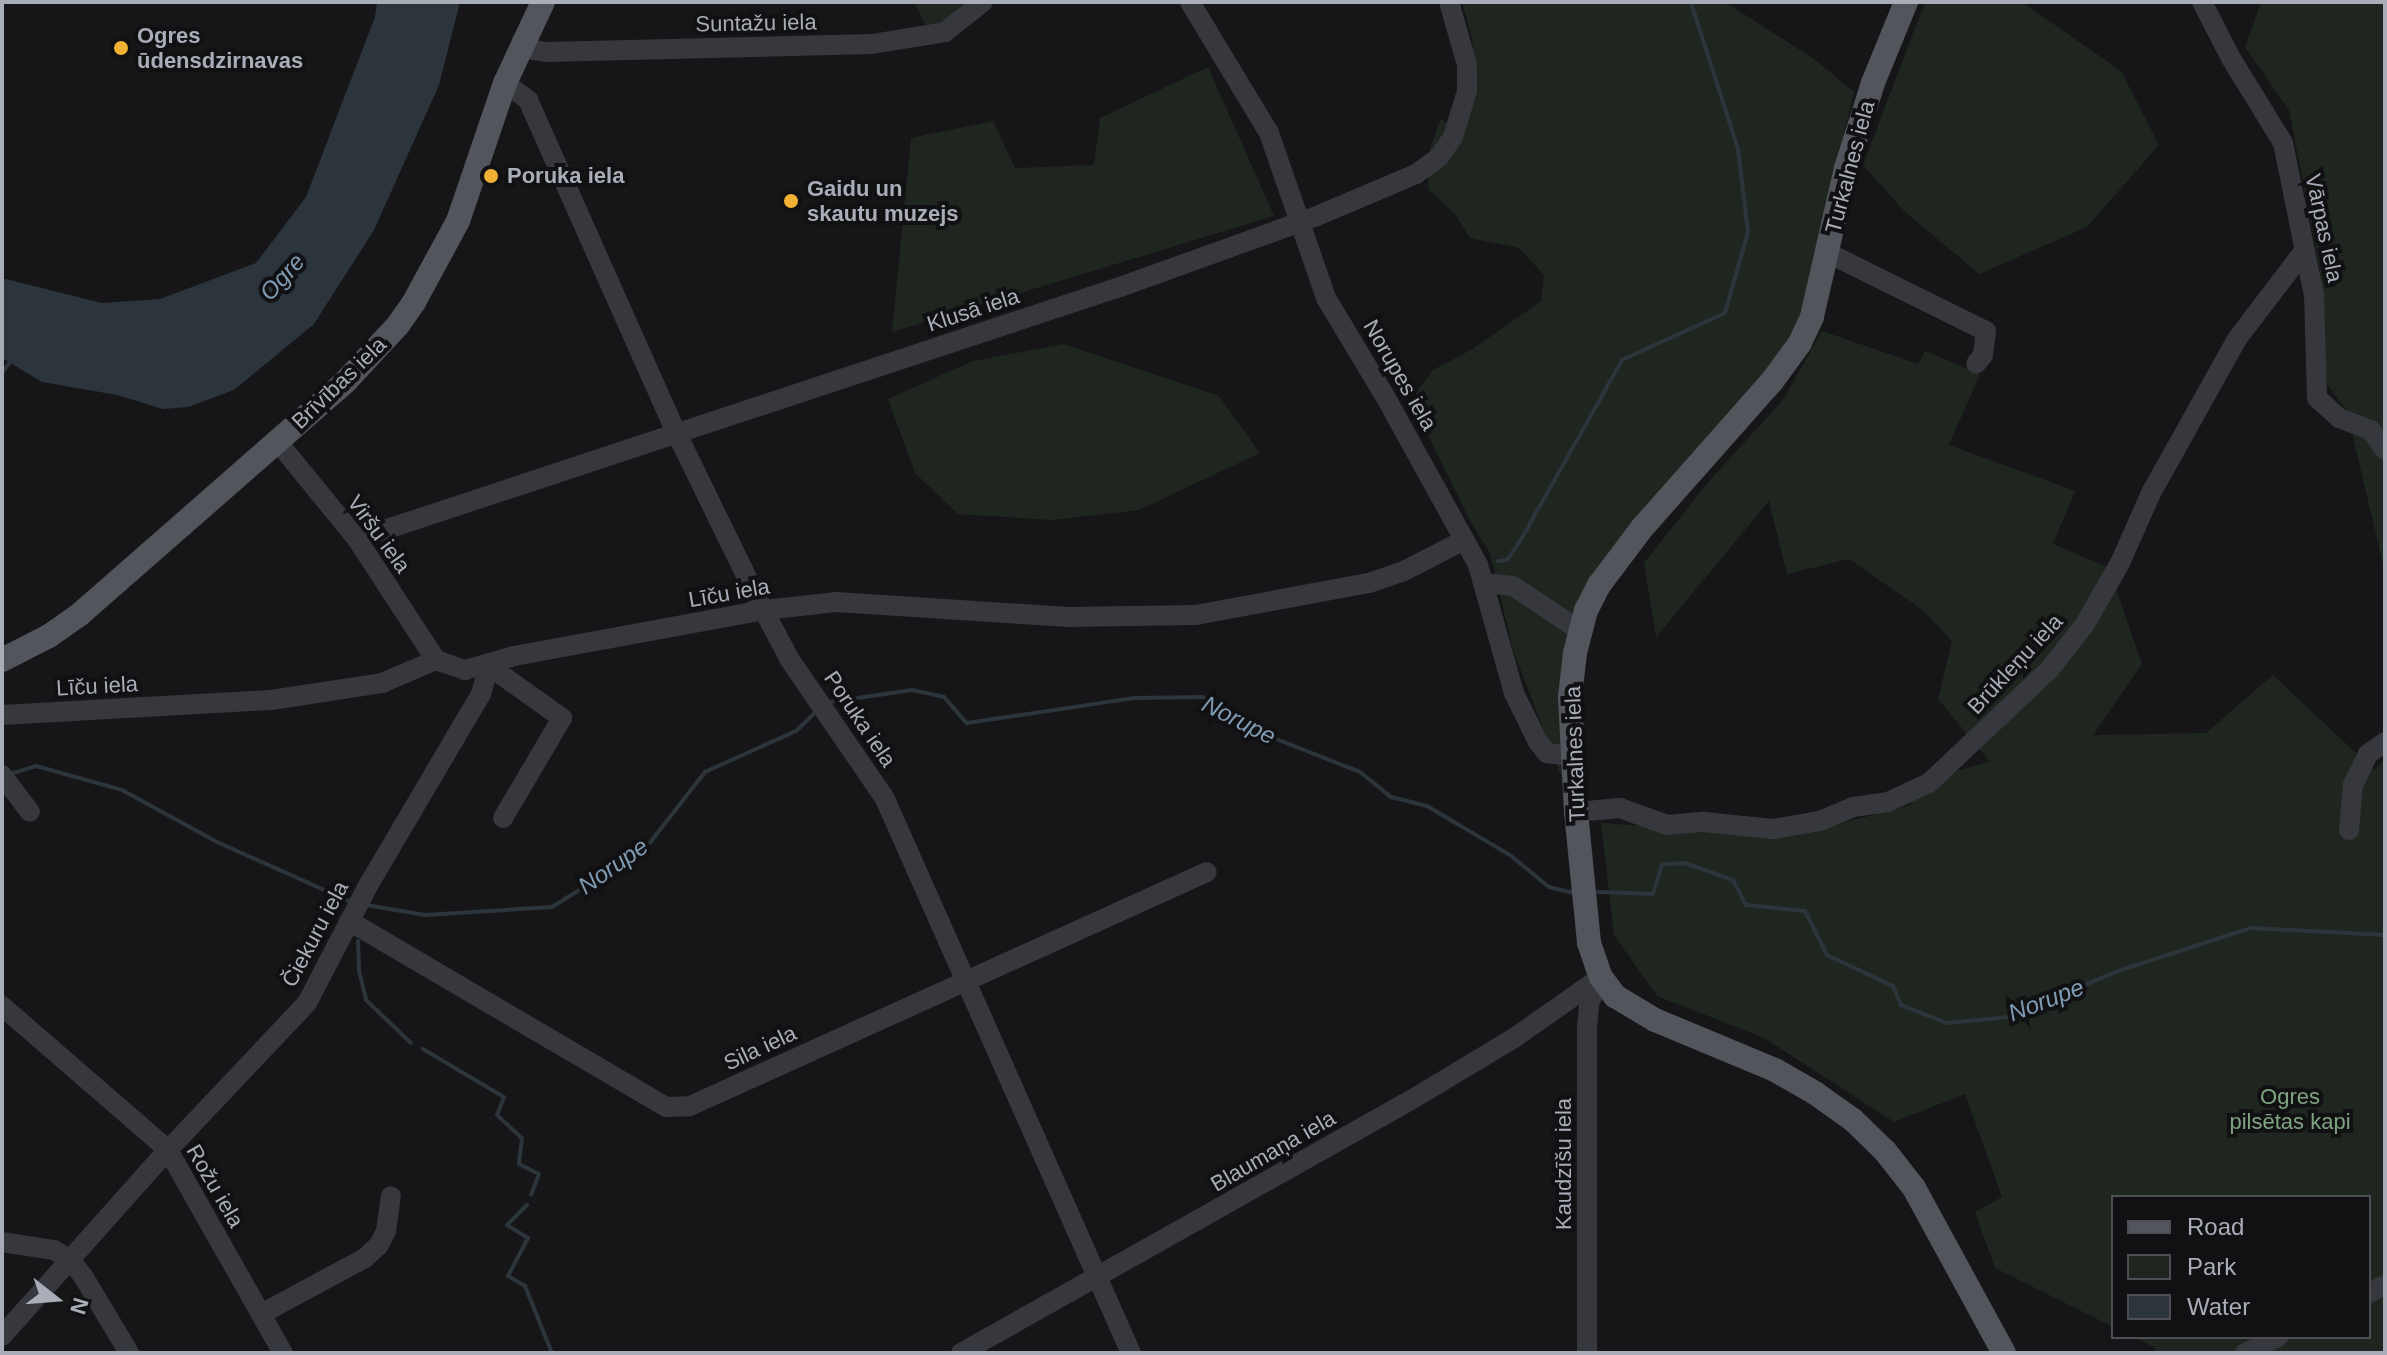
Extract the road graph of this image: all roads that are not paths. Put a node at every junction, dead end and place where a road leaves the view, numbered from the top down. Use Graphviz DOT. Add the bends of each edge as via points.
graph roads {
  1 [pos="543,2"];
  2 [pos="983,2"];
  3 [pos="1190,2"];
  4 [pos="1449,2"];
  5 [pos="1906,2"];
  6 [pos="2202,2"];
  7 [pos="522,41"];
  8 [pos="505,83"];
  9 [pos="1301,222"];
  10 [pos="2304,251"];
  11 [pos="1828,253"];
  12 [pos="1976,364"];
  13 [pos="676,432"];
  14 [pos="277,441"];
  15 [pos="2385,450"];
  16 [pos="357,539"];
  17 [pos="1464,540"];
  18 [pos="1485,583"];
  19 [pos="764,610"];
  20 [pos="1579,630"];
  21 [pos="2,660"];
  22 [pos="436,660"];
  23 [pos="489,666"];
  24 [pos="2,715"];
  25 [pos="2385,742"];
  26 [pos="1572,756"];
  27 [pos="2,775"];
  28 [pos="30,812"];
  29 [pos="1576,812"];
  30 [pos="503,818"];
  31 [pos="2349,830"];
  32 [pos="1207,872"];
  33 [pos="349,921"];
  34 [pos="1601,977"];
  35 [pos="967,978"];
  36 [pos="2,1006"];
  37 [pos="168,1150"];
  38 [pos="391,1196"];
  39 [pos="2,1242"];
  40 [pos="70,1260"];
  41 [pos="1098,1274"];
  42 [pos="261,1314"];
  43 [pos="2,1336"];
  44 [pos="2274,1339"];
  45 [pos="129,1353"];
  46 [pos="283,1353"];
  47 [pos="961,1353"];
  48 [pos="1131,1353"];
  49 [pos="1587,1353"];
  50 [pos="2004,1353"];
  51 [pos="2245,1353"];
  1 -- 7 [label="main road, Brīvības iela"];
  2 -- 7 [label="street, Suntažu iela" via="945,32 872,44 546,52"];
  3 -- 9 [label="street, Norupes iela" via="1269,133"];
  4 -- 9 [label="street, Klusā iela" via="1467,65 1467,91 1453,137 1439,157 1416,174"];
  5 -- 11 [label="main road, Turkalnes iela" via="1846,168"];
  6 -- 10 [label="street, Vārpas iela" via="2283,143"];
  7 -- 8 [label="main road, Brīvības iela"];
  8 -- 13 [label="street, Poruka iela" via="528,100"];
  8 -- 14 [label="main road, Brīvības iela" via="458,221 414,302 356,371"];
  9 -- 13 [label="street, Klusā iela"];
  9 -- 17 [label="street, Norupes iela" via="1326,298"];
  10 -- 15 [label="street, Vārpas iela" via="2314,295 2317,398 2339,418 2371,430"];
  10 -- 29 [label="street, Brūkleņu iela" via="2237,339 2085,624 2049,670 1929,783 1888,802 1773,829 1704,822 1667,825 1620,808"];
  11 -- 12 [label="street" via="1986,331 1983,355"];
  11 -- 20 [label="main road, Turkalnes iela" via="1800,343 1612,566"];
  13 -- 16 [label="street, Klusā iela"];
  13 -- 19 [label="street, Poruka iela"];
  14 -- 16 [label="street, Viršu iela"];
  14 -- 21 [label="main road, Brīvības iela" via="79,615"];
  16 -- 22 [label="street, Viršu iela"];
  17 -- 18 [label="street, Norupes iela"];
  17 -- 19 [label="street, Līču iela" via="1369,583 1196,615 1066,617 836,602"];
  18 -- 20 [label="street" via="1513,586"];
  18 -- 26 [label="street, Norupes iela" via="1514,693 1538,742 1547,753"];
  19 -- 23 [label="street, Līču iela" via="514,656"];
  19 -- 35 [label="street, Poruka iela" via="790,660 885,799"];
  20 -- 26 [label="main road, Turkalnes iela" via="1570,697"];
  22 -- 23 [label="street, Līču iela" via="465,670"];
  22 -- 24 [label="street, Līču iela" via="382,683 271,700"];
  23 -- 30 [label="street" via="562,718"];
  23 -- 33 [label="street, Čiekuru iela" via="481,694"];
  25 -- 31 [label="street" via="2368,754 2353,785"];
  26 -- 29 [label="main road, Turkalnes iela"];
  27 -- 28 [label="street"];
  29 -- 34 [label="main road, Turkalnes iela" via="1589,943"];
  32 -- 35 [label="street, Sila iela"];
  33 -- 35 [label="street, Sila iela" via="666,1107 690,1106"];
  33 -- 37 [label="street, Čiekuru iela" via="307,1003"];
  34 -- 41 [label="street, Blaumaņa iela" via="1424,1092"];
  34 -- 49 [label="street, Kaudzīšu iela" via="1589,1004 1587,1028"];
  34 -- 50 [label="main road, Turkalnes iela" via="1631,1008 1775,1070 1853,1120 1914,1188"];
  35 -- 41 [label="street, Poruka iela"];
  36 -- 37 [label="street, Rožu iela"];
  37 -- 40 [label="street, Čiekuru iela"];
  37 -- 42 [label="street, Rožu iela"];
  38 -- 42 [label="street" via="386,1231 365,1258"];
  39 -- 40 [label="street" via="54,1250"];
  40 -- 43 [label="street, Čiekuru iela"];
  40 -- 45 [label="street"];
  41 -- 47 [label="street, Blaumaņa iela"];
  41 -- 48 [label="street, Poruka iela"];
  42 -- 46 [label="street, Rožu iela"];
  44 -- 51 [label="street"];
}
